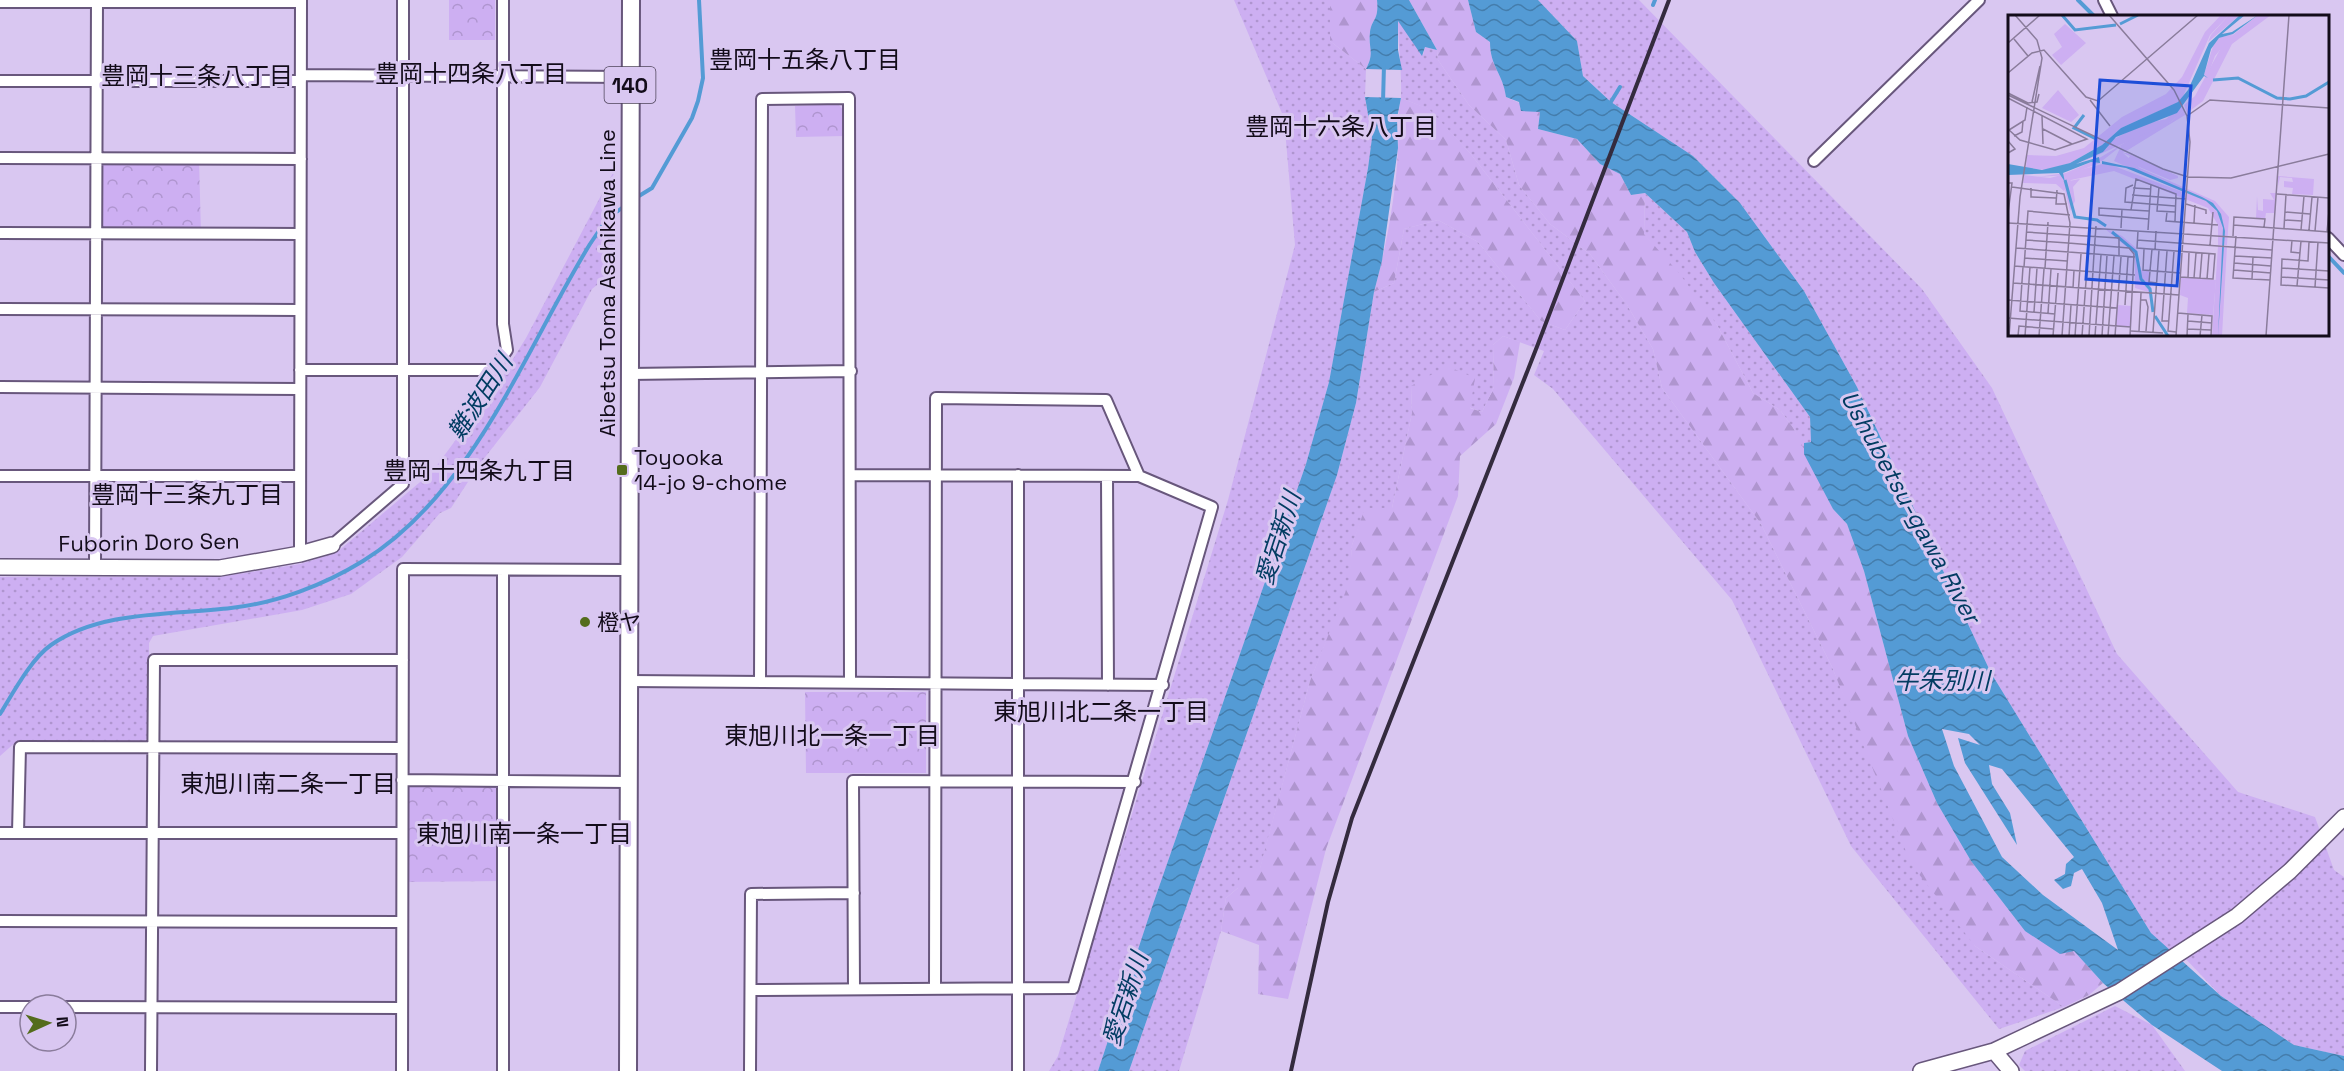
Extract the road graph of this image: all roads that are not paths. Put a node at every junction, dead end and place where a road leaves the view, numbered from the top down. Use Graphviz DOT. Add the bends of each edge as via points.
graph roads {
  1 [pos="403,0"];
  2 [pos="503,0"];
  3 [pos="631,0"];
  4 [pos="1978,0"];
  5 [pos="2104,0"];
  6 [pos="97,1"];
  7 [pos="301,1"];
  8 [pos="0,2"];
  9 [pos="2112,15"];
  10 [pos="403,75"];
  11 [pos="503,76"];
  12 [pos="630,77"];
  13 [pos="301,78"];
  14 [pos="0,81"];
  15 [pos="97,81"];
  16 [pos="0,158"];
  17 [pos="96,159"];
  18 [pos="301,159"];
  19 [pos="1814,161"];
  20 [pos="0,233"];
  21 [pos="96,234"];
  22 [pos="300,234"];
  23 [pos="2329,239"];
  24 [pos="2344,255"];
  25 [pos="0,309"];
  26 [pos="97,310"];
  27 [pos="300,310"];
  28 [pos="300,370"];
  29 [pos="403,371"];
  30 [pos="851,371"];
  31 [pos="760,372"];
  32 [pos="629,374"];
  33 [pos="0,387"];
  34 [pos="96,387"];
  35 [pos="300,389"];
  36 [pos="852,475"];
  37 [pos="935,475"];
  38 [pos="0,476"];
  39 [pos="95,476"];
  40 [pos="300,476"];
  41 [pos="1018,476"];
  42 [pos="1107,476"];
  43 [pos="1139,476"];
  44 [pos="332,545"];
  45 [pos="300,554"];
  46 [pos="0,567"];
  47 [pos="95,567"];
  48 [pos="503,570"];
  49 [pos="629,570"];
  50 [pos="403,660"];
  51 [pos="628,681"];
  52 [pos="760,682"];
  53 [pos="850,682"];
  54 [pos="936,683"];
  55 [pos="1018,684"];
  56 [pos="1108,685"];
  57 [pos="1163,685"];
  58 [pos="153,746"];
  59 [pos="402,748"];
  60 [pos="402,780"];
  61 [pos="504,781"];
  62 [pos="935,781"];
  63 [pos="1019,781"];
  64 [pos="628,782"];
  65 [pos="1135,782"];
  66 [pos="2344,817"];
  67 [pos="0,833"];
  68 [pos="18,833"];
  69 [pos="152,833"];
  70 [pos="402,833"];
  71 [pos="854,893"];
  72 [pos="0,921"];
  73 [pos="153,922"];
  74 [pos="402,922"];
  75 [pos="935,988"];
  76 [pos="854,989"];
  77 [pos="1019,989"];
  78 [pos="751,990"];
  79 [pos="0,1007"];
  80 [pos="18,1007"];
  81 [pos="78,1007"];
  82 [pos="152,1008"];
  83 [pos="402,1008"];
  84 [pos="1994,1051"];
  85 [pos="152,1071"];
  86 [pos="402,1071"];
  87 [pos="503,1071"];
  88 [pos="628,1071"];
  89 [pos="750,1071"];
  90 [pos="1018,1071"];
  91 [pos="1921,1071"];
  92 [pos="2011,1071"];
  1 -- 10 [label="street"];
  2 -- 11 [label="street"];
  3 -- 12 [label="main road, Aibetsu Toma Asahikawa Line / 140"];
  4 -- 19 [label="street"];
  5 -- 9 [label="street"];
  6 -- 7 [label="street"];
  6 -- 8 [label="street"];
  6 -- 15 [label="street"];
  7 -- 13 [label="street"];
  10 -- 11 [label="street"];
  10 -- 13 [label="street"];
  10 -- 29 [label="street"];
  11 -- 12 [label="street"];
  11 -- 29 [label="street" via="502,324 507,350 493,370"];
  12 -- 32 [label="main road, Aibetsu Toma Asahikawa Line / 140"];
  13 -- 15 [label="street"];
  13 -- 18 [label="street"];
  14 -- 15 [label="street"];
  15 -- 17 [label="street"];
  16 -- 17 [label="street"];
  17 -- 18 [label="street"];
  17 -- 21 [label="street"];
  18 -- 22 [label="street"];
  20 -- 21 [label="street"];
  21 -- 22 [label="street"];
  21 -- 26 [label="street"];
  22 -- 27 [label="street"];
  23 -- 24 [label="street"];
  25 -- 26 [label="street"];
  26 -- 27 [label="street"];
  26 -- 34 [label="street"];
  27 -- 28 [label="street"];
  28 -- 29 [label="street"];
  28 -- 35 [label="street"];
  29 -- 44 [label="street" via="403,484"];
  30 -- 31 [label="street"];
  30 -- 31 [label="street" via="849,98 838,98 762,99"];
  30 -- 36 [label="street"];
  31 -- 32 [label="street"];
  31 -- 52 [label="street"];
  32 -- 49 [label="main road, Aibetsu Toma Asahikawa Line / 140"];
  33 -- 34 [label="street"];
  34 -- 35 [label="street"];
  34 -- 39 [label="street"];
  35 -- 40 [label="street"];
  36 -- 37 [label="street"];
  36 -- 53 [label="street"];
  37 -- 41 [label="street"];
  37 -- 43 [label="street" via="936,398 1106,400"];
  37 -- 54 [label="street"];
  38 -- 39 [label="street"];
  39 -- 40 [label="street"];
  39 -- 47 [label="street"];
  40 -- 45 [label="street"];
  41 -- 42 [label="street"];
  41 -- 55 [label="street"];
  42 -- 43 [label="street"];
  42 -- 56 [label="street"];
  43 -- 57 [label="street" via="1212,507"];
  44 -- 45 [label="street, Fuborin Doro Sen"];
  45 -- 47 [label="street, Fuborin Doro Sen" via="220,567"];
  46 -- 47 [label="street, Fuborin Doro Sen"];
  48 -- 49 [label="street"];
  48 -- 50 [label="street" via="403,569"];
  48 -- 61 [label="street"];
  49 -- 51 [label="main road, Aibetsu Toma Asahikawa Line / 140"];
  50 -- 58 [label="street" via="154,660"];
  50 -- 59 [label="street"];
  51 -- 52 [label="street"];
  51 -- 64 [label="main road, Aibetsu Toma Asahikawa Line / 140"];
  52 -- 53 [label="street"];
  53 -- 54 [label="street"];
  54 -- 55 [label="street"];
  54 -- 62 [label="street"];
  55 -- 56 [label="street"];
  55 -- 63 [label="street"];
  56 -- 57 [label="street"];
  57 -- 65 [label="street"];
  58 -- 59 [label="street"];
  58 -- 68 [label="street" via="20,747"];
  58 -- 69 [label="street"];
  59 -- 60 [label="street"];
  60 -- 61 [label="street"];
  60 -- 70 [label="street"];
  61 -- 64 [label="street"];
  61 -- 87 [label="street"];
  62 -- 63 [label="street"];
  62 -- 71 [label="street" via="853,781"];
  62 -- 75 [label="street"];
  63 -- 65 [label="street"];
  63 -- 77 [label="street"];
  64 -- 88 [label="main road, Aibetsu Toma Asahikawa Line / 140"];
  65 -- 77 [label="street" via="1073,988"];
  66 -- 84 [label="street" via="2290,871 2237,916 2188,950 2119,992"];
  67 -- 68 [label="street"];
  68 -- 69 [label="street"];
  69 -- 70 [label="street"];
  69 -- 73 [label="street"];
  70 -- 74 [label="street"];
  71 -- 76 [label="street"];
  71 -- 78 [label="street" via="751,894"];
  72 -- 73 [label="street"];
  73 -- 74 [label="street"];
  73 -- 82 [label="street"];
  74 -- 83 [label="street"];
  75 -- 76 [label="street"];
  75 -- 77 [label="street"];
  76 -- 78 [label="street"];
  77 -- 90 [label="street"];
  78 -- 89 [label="street"];
  79 -- 80 [label="street"];
  81 -- 82 [label="street"];
  82 -- 83 [label="street"];
  82 -- 85 [label="street"];
  83 -- 86 [label="street"];
  84 -- 91 [label="street"];
  84 -- 92 [label="street"];
}
